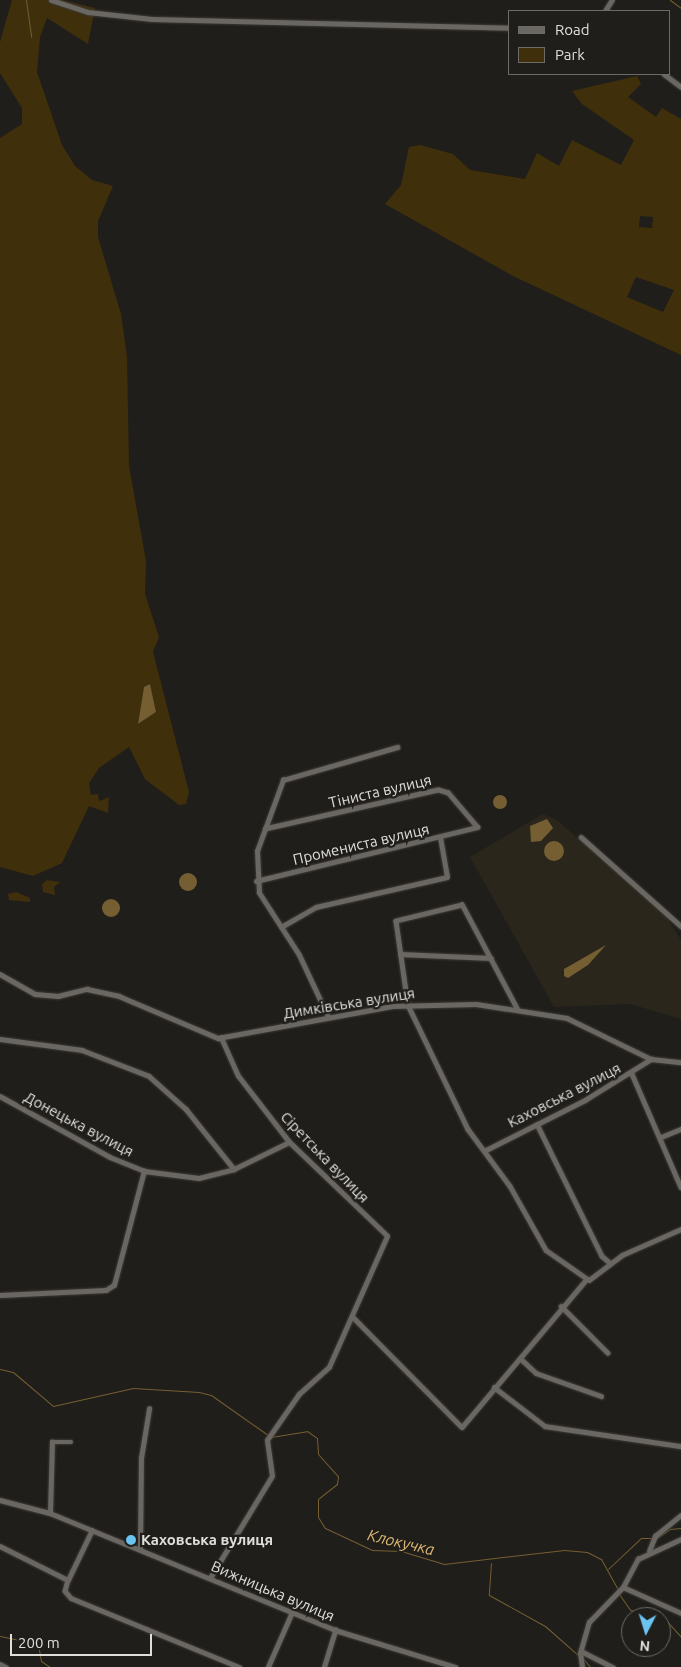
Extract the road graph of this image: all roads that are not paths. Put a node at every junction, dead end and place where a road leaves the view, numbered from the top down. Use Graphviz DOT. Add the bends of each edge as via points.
graph roads {
  1 [pos="51,0"];
  2 [pos="508,28"];
  3 [pos="665,75"];
  4 [pos="681,87"];
  5 [pos="397,747"];
  6 [pos="265,829"];
  7 [pos="472,832"];
  8 [pos="581,837"];
  9 [pos="440,839"];
  10 [pos="256,881"];
  11 [pos="681,926"];
  12 [pos="281,927"];
  13 [pos="400,954"];
  14 [pos="491,958"];
  15 [pos="0,974"];
  16 [pos="408,1005"];
  17 [pos="517,1009"];
  18 [pos="328,1017"];
  19 [pos="0,1038"];
  20 [pos="221,1038"];
  21 [pos="651,1059"];
  22 [pos="681,1062"];
  23 [pos="632,1074"];
  24 [pos="0,1096"];
  25 [pos="537,1124"];
  26 [pos="681,1129"];
  27 [pos="661,1137"];
  28 [pos="289,1142"];
  29 [pos="486,1150"];
  30 [pos="234,1169"];
  31 [pos="144,1171"];
  32 [pos="681,1187"];
  33 [pos="681,1229"];
  34 [pos="610,1262"];
  35 [pos="586,1280"];
  36 [pos="0,1295"];
  37 [pos="561,1306"];
  38 [pos="352,1316"];
  39 [pos="608,1353"];
  40 [pos="520,1358"];
  41 [pos="494,1387"];
  42 [pos="601,1396"];
  43 [pos="149,1409"];
  44 [pos="70,1442"];
  45 [pos="681,1446"];
  46 [pos="0,1500"];
  47 [pos="50,1513"];
  48 [pos="681,1514"];
  49 [pos="92,1530"];
  50 [pos="681,1539"];
  51 [pos="0,1546"];
  52 [pos="140,1550"];
  53 [pos="649,1551"];
  54 [pos="210,1578"];
  55 [pos="68,1580"];
  56 [pos="621,1588"];
  57 [pos="292,1612"];
  58 [pos="681,1613"];
  59 [pos="335,1630"];
  60 [pos="580,1652"];
  61 [pos="0,1664"];
  62 [pos="6,1667"];
  63 [pos="239,1667"];
  64 [pos="268,1667"];
  65 [pos="324,1667"];
  66 [pos="455,1667"];
  67 [pos="582,1667"];
  68 [pos="613,1667"];
  1 -- 2 [label="street" via="88,12 152,20"];
  3 -- 4 [label="street"];
  5 -- 6 [label="street" via="283,780"];
  6 -- 7 [label="street, Тіниста вулиця" via="438,790 448,793 474,821 477,828"];
  6 -- 10 [label="street" via="256,857"];
  7 -- 9 [label="street, Промениста вулиця"];
  8 -- 11 [label="street"];
  9 -- 10 [label="street, Промениста вулиця"];
  9 -- 12 [label="street" via="447,877 316,907"];
  10 -- 12 [label="street"];
  12 -- 18 [label="street"];
  13 -- 14 [label="street"];
  13 -- 14 [label="street" via="395,922 462,905"];
  13 -- 16 [label="street"];
  14 -- 17 [label="street"];
  15 -- 20 [label="street" via="35,994 58,996 86,989 119,996"];
  16 -- 17 [label="street, Димківська вулиця"];
  16 -- 18 [label="street, Димківська вулиця"];
  16 -- 29 [label="street" via="468,1129"];
  17 -- 21 [label="street, Димківська вулиця" via="574,1020"];
  18 -- 20 [label="street, Димківська вулиця"];
  19 -- 30 [label="street" via="89,1051 150,1076 186,1109"];
  20 -- 28 [label="street, Сіретська вулиця" via="238,1076"];
  21 -- 22 [label="street, Димківська вулиця"];
  21 -- 23 [label="street, Каховська вулиця"];
  23 -- 25 [label="street, Каховська вулиця"];
  23 -- 27 [label="street"];
  24 -- 31 [label="street, Донецька вулиця" via="110,1157"];
  25 -- 29 [label="street, Каховська вулиця"];
  25 -- 34 [label="street" via="602,1256"];
  26 -- 27 [label="street"];
  27 -- 32 [label="street"];
  28 -- 30 [label="street, Донецька вулиця"];
  28 -- 38 [label="street, Сіретська вулиця" via="387,1236"];
  29 -- 35 [label="street" via="545,1248"];
  30 -- 31 [label="street, Донецька вулиця" via="199,1178"];
  31 -- 36 [label="street" via="114,1285 106,1290"];
  33 -- 34 [label="street"];
  34 -- 35 [label="street"];
  35 -- 37 [label="street"];
  37 -- 39 [label="street"];
  37 -- 40 [label="street"];
  38 -- 41 [label="street" via="458,1427"];
  38 -- 54 [label="street" via="329,1367 299,1394 267,1440 272,1476"];
  40 -- 41 [label="street"];
  40 -- 42 [label="street" via="536,1373"];
  41 -- 45 [label="street" via="545,1426"];
  43 -- 52 [label="street" via="141,1458"];
  44 -- 47 [label="street" via="52,1442"];
  46 -- 47 [label="street, Вижницька вулиця"];
  47 -- 49 [label="street, Вижницька вулиця"];
  48 -- 53 [label="street" via="654,1538"];
  49 -- 52 [label="street, Вижницька вулиця"];
  49 -- 55 [label="street"];
  50 -- 53 [label="street"];
  51 -- 55 [label="street"];
  52 -- 54 [label="street, Вижницька вулиця"];
  53 -- 56 [label="street" via="631,1568"];
  54 -- 57 [label="street, Вижницька вулиця"];
  55 -- 63 [label="street" via="66,1591 71,1598"];
  56 -- 58 [label="street"];
  56 -- 60 [label="street" via="589,1622"];
  57 -- 59 [label="street, Вижницька вулиця"];
  57 -- 64 [label="street"];
  59 -- 65 [label="street"];
  59 -- 66 [label="street, Вижницька вулиця"];
  60 -- 67 [label="street"];
  60 -- 68 [label="street"];
  61 -- 62 [label="street"];
}
